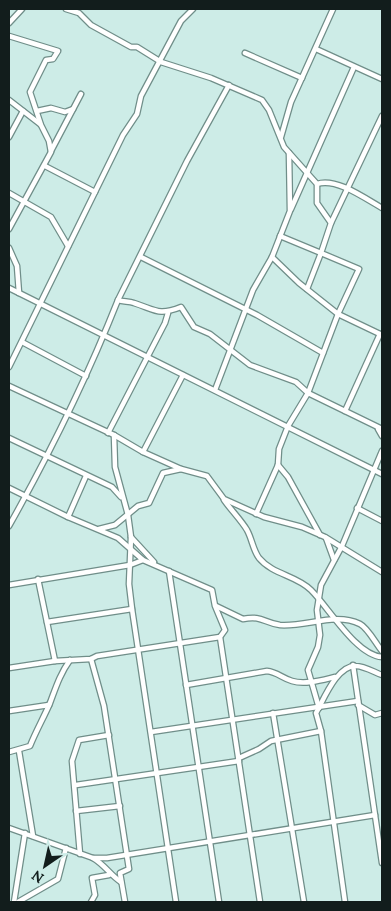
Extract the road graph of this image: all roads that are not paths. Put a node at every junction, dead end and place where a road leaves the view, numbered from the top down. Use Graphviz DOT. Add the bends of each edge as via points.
graph roads {
  1 [pos="22,9"];
  2 [pos="66,9"];
  3 [pos="193,9"];
  4 [pos="333,9"];
  5 [pos="9,23"];
  6 [pos="9,36"];
  7 [pos="316,49"];
  8 [pos="245,52"];
  9 [pos="161,62"];
  10 [pos="354,66"];
  11 [pos="302,78"];
  12 [pos="382,78"];
  13 [pos="229,85"];
  14 [pos="81,94"];
  15 [pos="9,100"];
  16 [pos="73,109"];
  17 [pos="23,111"];
  18 [pos="37,111"];
  19 [pos="382,116"];
  20 [pos="41,125"];
  21 [pos="9,137"];
  22 [pos="281,137"];
  23 [pos="51,152"];
  24 [pos="289,153"];
  25 [pos="45,166"];
  26 [pos="309,173"];
  27 [pos="317,184"];
  28 [pos="349,188"];
  29 [pos="95,192"];
  30 [pos="9,194"];
  31 [pos="24,201"];
  32 [pos="382,208"];
  33 [pos="290,211"];
  34 [pos="331,223"];
  35 [pos="9,229"];
  36 [pos="280,236"];
  37 [pos="68,246"];
  38 [pos="9,248"];
  39 [pos="321,253"];
  40 [pos="141,257"];
  41 [pos="272,257"];
  42 [pos="9,288"];
  43 [pos="307,289"];
  44 [pos="19,293"];
  45 [pos="118,300"];
  46 [pos="40,303"];
  47 [pos="246,311"];
  48 [pos="168,313"];
  49 [pos="338,314"];
  50 [pos="381,334"];
  51 [pos="103,335"];
  52 [pos="22,342"];
  53 [pos="231,352"];
  54 [pos="323,353"];
  55 [pos="147,356"];
  56 [pos="9,367"];
  57 [pos="183,375"];
  58 [pos="86,376"];
  59 [pos="9,386"];
  60 [pos="215,390"];
  61 [pos="308,392"];
  62 [pos="344,411"];
  63 [pos="67,414"];
  64 [pos="288,426"];
  65 [pos="380,429"];
  66 [pos="108,433"];
  67 [pos="114,435"];
  68 [pos="382,436"];
  69 [pos="9,438"];
  70 [pos="143,452"];
  71 [pos="382,452"];
  72 [pos="48,456"];
  73 [pos="278,465"];
  74 [pos="181,469"];
  75 [pos="374,470"];
  76 [pos="382,474"];
  77 [pos="86,476"];
  78 [pos="9,488"];
  79 [pos="26,496"];
  80 [pos="122,498"];
  81 [pos="224,500"];
  82 [pos="357,508"];
  83 [pos="256,514"];
  84 [pos="128,515"];
  85 [pos="68,517"];
  86 [pos="382,521"];
  87 [pos="9,526"];
  88 [pos="98,529"];
  89 [pos="323,536"];
  90 [pos="131,537"];
  91 [pos="342,546"];
  92 [pos="130,551"];
  93 [pos="143,560"];
  94 [pos="334,560"];
  95 [pos="155,563"];
  96 [pos="130,565"];
  97 [pos="169,571"];
  98 [pos="382,572"];
  99 [pos="38,579"];
  100 [pos="9,584"];
  101 [pos="320,601"];
  102 [pos="215,606"];
  103 [pos="132,609"];
  104 [pos="334,618"];
  105 [pos="47,622"];
  106 [pos="320,623"];
  107 [pos="220,637"];
  108 [pos="179,644"];
  109 [pos="139,650"];
  110 [pos="382,651"];
  111 [pos="382,657"];
  112 [pos="90,659"];
  113 [pos="70,660"];
  114 [pos="54,661"];
  115 [pos="353,665"];
  116 [pos="9,668"];
  117 [pos="382,675"];
  118 [pos="335,677"];
  119 [pos="227,678"];
  120 [pos="312,682"];
  121 [pos="186,685"];
  122 [pos="358,703"];
  123 [pos="49,705"];
  124 [pos="319,708"];
  125 [pos="9,711"];
  126 [pos="273,713"];
  127 [pos="382,713"];
  128 [pos="234,718"];
  129 [pos="193,726"];
  130 [pos="321,731"];
  131 [pos="151,732"];
  132 [pos="109,735"];
  133 [pos="278,739"];
  134 [pos="19,751"];
  135 [pos="9,752"];
  136 [pos="239,759"];
  137 [pos="199,766"];
  138 [pos="156,773"];
  139 [pos="116,778"];
  140 [pos="76,785"];
  141 [pos="120,806"];
  142 [pos="76,811"];
  143 [pos="375,815"];
  144 [pos="333,822"];
  145 [pos="9,828"];
  146 [pos="293,828"];
  147 [pos="25,833"];
  148 [pos="250,835"];
  149 [pos="33,836"];
  150 [pos="211,842"];
  151 [pos="66,848"];
  152 [pos="168,848"];
  153 [pos="80,854"];
  154 [pos="126,854"];
  155 [pos="93,858"];
  156 [pos="382,863"];
  157 [pos="109,875"];
  158 [pos="122,882"];
  159 [pos="14,902"];
  160 [pos="18,902"];
  161 [pos="90,902"];
  162 [pos="125,902"];
  163 [pos="176,902"];
  164 [pos="219,902"];
  165 [pos="260,902"];
  166 [pos="304,902"];
  167 [pos="345,902"];
  1 -- 5 [label="street"];
  2 -- 9 [label="street" via="79,13 91,25 131,47 138,47"];
  3 -- 9 [label="street" via="181,21"];
  4 -- 7 [label="street"];
  6 -- 18 [label="street" via="58,51 53,59 43,64 30,92"];
  7 -- 10 [label="street"];
  7 -- 11 [label="street"];
  8 -- 11 [label="street"];
  9 -- 13 [label="street"];
  9 -- 29 [label="street"];
  10 -- 12 [label="street"];
  10 -- 26 [label="street"];
  11 -- 22 [label="street"];
  13 -- 22 [label="street" via="266,104"];
  13 -- 40 [label="street" via="187,161"];
  14 -- 16 [label="street"];
  15 -- 17 [label="street"];
  16 -- 18 [label="street" via="65,112 51,108"];
  16 -- 23 [label="street"];
  17 -- 20 [label="street"];
  17 -- 21 [label="street"];
  18 -- 20 [label="street"];
  19 -- 28 [label="street"];
  20 -- 23 [label="street"];
  22 -- 24 [label="street"];
  23 -- 25 [label="street"];
  24 -- 26 [label="street"];
  24 -- 33 [label="street"];
  25 -- 29 [label="street"];
  25 -- 31 [label="street"];
  26 -- 27 [label="street"];
  26 -- 33 [label="street"];
  27 -- 28 [label="street" via="322,182"];
  27 -- 34 [label="street" via="317,203"];
  28 -- 32 [label="street"];
  28 -- 34 [label="street"];
  29 -- 37 [label="street"];
  30 -- 31 [label="street"];
  31 -- 35 [label="street"];
  31 -- 37 [label="street" via="51,218"];
  33 -- 36 [label="street"];
  34 -- 39 [label="street"];
  36 -- 39 [label="street"];
  36 -- 41 [label="street"];
  37 -- 46 [label="street"];
  38 -- 44 [label="street" via="17,266"];
  39 -- 43 [label="street"];
  39 -- 49 [label="street" via="359,269"];
  40 -- 45 [label="street"];
  40 -- 47 [label="street"];
  41 -- 43 [label="street"];
  41 -- 47 [label="street" via="253,290"];
  42 -- 44 [label="street"];
  43 -- 49 [label="street"];
  44 -- 46 [label="street"];
  45 -- 48 [label="street"];
  45 -- 51 [label="street"];
  46 -- 51 [label="street"];
  46 -- 52 [label="street"];
  47 -- 53 [label="street"];
  47 -- 54 [label="street"];
  48 -- 53 [label="street" via="181,307 194,327 210,334"];
  48 -- 55 [label="street"];
  49 -- 50 [label="street"];
  49 -- 54 [label="street"];
  50 -- 62 [label="street"];
  51 -- 55 [label="street"];
  51 -- 58 [label="street"];
  52 -- 56 [label="street"];
  52 -- 58 [label="street"];
  53 -- 60 [label="street"];
  53 -- 61 [label="street" via="250,365 296,382"];
  54 -- 61 [label="street"];
  55 -- 57 [label="street"];
  55 -- 66 [label="street"];
  57 -- 60 [label="street"];
  57 -- 70 [label="street"];
  58 -- 63 [label="street"];
  59 -- 63 [label="street"];
  60 -- 64 [label="street"];
  61 -- 62 [label="street"];
  61 -- 64 [label="street"];
  62 -- 65 [label="street"];
  63 -- 66 [label="street"];
  63 -- 72 [label="street"];
  64 -- 73 [label="street" via="279,449"];
  64 -- 75 [label="street"];
  65 -- 68 [label="street"];
  66 -- 67 [label="street"];
  67 -- 70 [label="street"];
  67 -- 80 [label="street" via="115,466"];
  69 -- 72 [label="street"];
  70 -- 74 [label="street"];
  71 -- 75 [label="street"];
  72 -- 77 [label="street"];
  72 -- 79 [label="street"];
  73 -- 83 [label="street"];
  73 -- 89 [label="street"];
  74 -- 81 [label="street" via="207,476"];
  74 -- 84 [label="street" via="163,473 152,500"];
  75 -- 76 [label="street"];
  75 -- 82 [label="street"];
  77 -- 80 [label="street" via="112,487"];
  77 -- 85 [label="street"];
  78 -- 79 [label="street"];
  79 -- 85 [label="street"];
  79 -- 87 [label="street"];
  80 -- 84 [label="street"];
  81 -- 83 [label="street"];
  81 -- 101 [label="street" via="246,528 265,565 294,577"];
  82 -- 86 [label="street"];
  82 -- 91 [label="street"];
  83 -- 89 [label="street"];
  84 -- 88 [label="street" via="115,525"];
  84 -- 90 [label="street"];
  85 -- 88 [label="street"];
  88 -- 92 [label="street" via="118,538"];
  89 -- 91 [label="street"];
  89 -- 94 [label="street"];
  90 -- 92 [label="street"];
  90 -- 95 [label="street"];
  91 -- 94 [label="street"];
  91 -- 98 [label="street"];
  92 -- 93 [label="street"];
  92 -- 96 [label="street"];
  93 -- 95 [label="street"];
  93 -- 96 [label="street"];
  94 -- 101 [label="street" via="321,586"];
  95 -- 97 [label="street"];
  96 -- 99 [label="street"];
  96 -- 103 [label="street"];
  97 -- 102 [label="street" via="212,590"];
  97 -- 108 [label="street"];
  99 -- 100 [label="street"];
  99 -- 105 [label="street"];
  101 -- 104 [label="street"];
  101 -- 106 [label="street" via="317,610"];
  102 -- 106 [label="street" via="243,620 256,616 279,625"];
  102 -- 107 [label="street" via="225,630"];
  103 -- 105 [label="street"];
  103 -- 109 [label="street"];
  104 -- 106 [label="street"];
  104 -- 110 [label="street" via="361,624"];
  104 -- 111 [label="street" via="369,653"];
  105 -- 114 [label="street"];
  106 -- 120 [label="street" via="318,647 308,670"];
  107 -- 108 [label="street"];
  107 -- 119 [label="street"];
  108 -- 109 [label="street"];
  108 -- 121 [label="street"];
  109 -- 112 [label="street"];
  109 -- 131 [label="street"];
  112 -- 113 [label="street"];
  112 -- 132 [label="street"];
  113 -- 114 [label="street"];
  113 -- 123 [label="street" via="59,675"];
  114 -- 116 [label="street"];
  115 -- 117 [label="street"];
  115 -- 118 [label="street"];
  115 -- 122 [label="street"];
  118 -- 120 [label="street"];
  118 -- 124 [label="street"];
  119 -- 120 [label="street" via="267,671 277,672 294,682"];
  119 -- 121 [label="street"];
  119 -- 128 [label="street"];
  120 -- 124 [label="street"];
  121 -- 129 [label="street"];
  122 -- 124 [label="street"];
  122 -- 127 [label="street" via="375,714"];
  122 -- 143 [label="street"];
  123 -- 125 [label="street"];
  123 -- 134 [label="street" via="30,746"];
  124 -- 126 [label="street"];
  124 -- 130 [label="street" via="316,713"];
  126 -- 128 [label="street"];
  126 -- 133 [label="street"];
  128 -- 129 [label="street"];
  128 -- 136 [label="street"];
  129 -- 131 [label="street"];
  129 -- 137 [label="street"];
  130 -- 133 [label="street"];
  130 -- 144 [label="street"];
  131 -- 138 [label="street"];
  132 -- 139 [label="street"];
  132 -- 140 [label="street" via="79,740 72,760"];
  133 -- 136 [label="street"];
  133 -- 146 [label="street"];
  134 -- 135 [label="street"];
  134 -- 149 [label="street"];
  136 -- 137 [label="street"];
  136 -- 148 [label="street"];
  137 -- 138 [label="street"];
  137 -- 150 [label="street"];
  138 -- 139 [label="street"];
  138 -- 152 [label="street"];
  139 -- 140 [label="street"];
  139 -- 141 [label="street"];
  140 -- 142 [label="street"];
  141 -- 142 [label="street"];
  141 -- 154 [label="street"];
  142 -- 153 [label="street"];
  143 -- 144 [label="street"];
  143 -- 156 [label="street"];
  144 -- 146 [label="street"];
  144 -- 167 [label="street"];
  145 -- 147 [label="street"];
  146 -- 148 [label="street"];
  146 -- 166 [label="street"];
  147 -- 149 [label="street"];
  147 -- 159 [label="street"];
  148 -- 150 [label="street"];
  148 -- 165 [label="street"];
  149 -- 151 [label="street"];
  150 -- 152 [label="street"];
  150 -- 164 [label="street"];
  151 -- 153 [label="street"];
  151 -- 160 [label="street" via="58,879"];
  152 -- 154 [label="street"];
  152 -- 163 [label="street"];
  153 -- 155 [label="street"];
  154 -- 155 [label="street"];
  154 -- 158 [label="street" via="129,869 120,873"];
  155 -- 157 [label="street" via="103,864"];
  157 -- 158 [label="street"];
  157 -- 161 [label="street" via="92,878 95,895"];
  158 -- 162 [label="street"];
}
